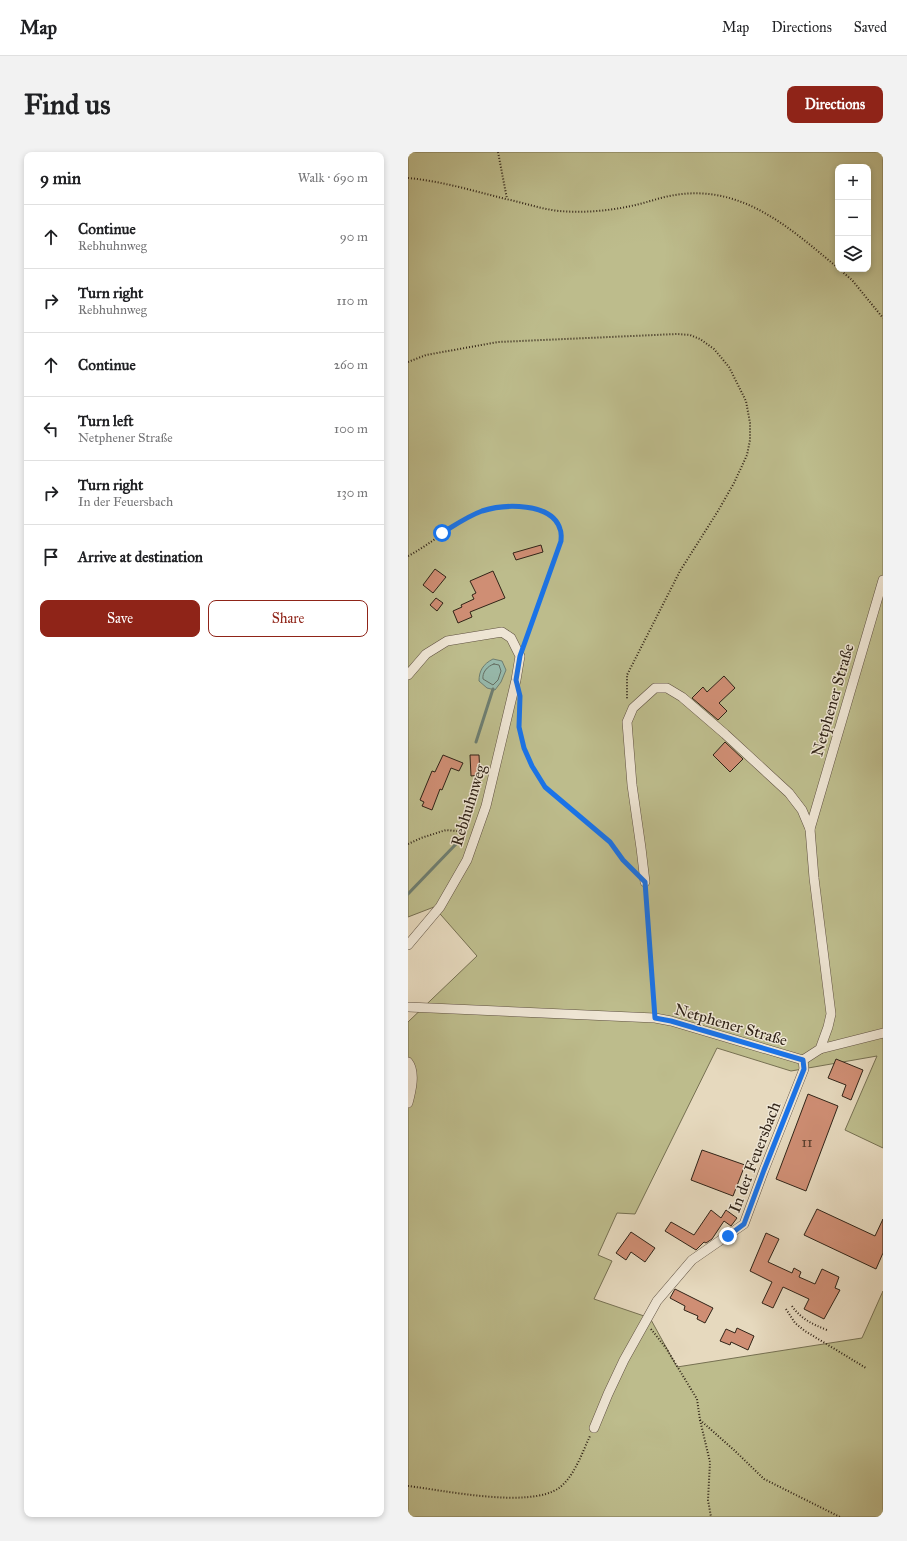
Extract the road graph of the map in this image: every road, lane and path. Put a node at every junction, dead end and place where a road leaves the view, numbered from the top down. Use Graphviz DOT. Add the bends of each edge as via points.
graph roads {
  1 [pos="498,152"];
  2 [pos="408,178"];
  3 [pos="507,199"];
  4 [pos="835,266"];
  5 [pos="842,272"];
  6 [pos="883,318"];
  7 [pos="408,362"];
  8 [pos="408,556"];
  9 [pos="883,580"];
  10 [pos="520,656"];
  11 [pos="408,675"];
  12 [pos="520,704"];
  13 [pos="627,706"];
  14 [pos="810,829"];
  15 [pos="477,833"];
  16 [pos="408,844"];
  17 [pos="645,882"];
  18 [pos="408,945"];
  19 [pos="408,1007"];
  20 [pos="655,1018"];
  21 [pos="883,1033"];
  22 [pos="820,1049"];
  23 [pos="803,1060"];
  24 [pos="408,1062"];
  25 [pos="408,1103"];
  26 [pos="792,1306"];
  27 [pos="786,1310"];
  28 [pos="644,1323"];
  29 [pos="827,1330"];
  30 [pos="866,1368"];
  31 [pos="700,1420"];
  32 [pos="594,1428"];
  33 [pos="408,1486"];
  34 [pos="710,1517"];
  35 [pos="840,1517"];
  1 -- 3 [label="path"];
  2 -- 3 [label="path" via="429,180"];
  3 -- 4 [label="path" via="560,211 600,212 674,195 722,196 774,217"];
  5 -- 6 [label="path" via="852,280"];
  7 -- 13 [label="path" via="426,355 498,342 677,334 700,339 714,349 729,368 746,401 750,423 747,455 718,511 680,571 627,675"];
  8 -- 10 [label="path" via="442,533 483,511 516,506 546,512 559,524 561,541"];
  9 -- 14 [label="street, Netphener Straße"];
  10 -- 11 [label="street" via="511,638 502,632 447,641 426,654"];
  10 -- 15 [label="street, Rebhuhnweg" via="486,806"];
  12 -- 17 [label="path" via="519,727 524,748 545,787 610,842 623,860"];
  14 -- 17 [label="street, Netphener Straße" via="802,810 789,794 725,734 682,697 668,688 655,688 633,708 627,722 632,785"];
  14 -- 22 [label="street, Netphener Straße" via="830,1014"];
  15 -- 16 [label="path" via="446,830"];
  15 -- 18 [label="street, Rebhuhnweg" via="467,860 440,907"];
  17 -- 20 [label="path"];
  19 -- 20 [label="street, Netphener Straße"];
  20 -- 23 [label="street, Netphener Straße"];
  21 -- 22 [label="street"];
  22 -- 23 [label="street, Netphener Straße"];
  23 -- 28 [label="street, In der Feuersbach" via="804,1069 744,1224 692,1260 657,1301"];
  24 -- 25 [label="street" via="412,1082"];
  26 -- 29 [label="path" via="799,1316"];
  27 -- 30 [label="path" via="795,1324"];
  28 -- 31 [label="path" via="666,1348 697,1399"];
  28 -- 32 [label="street, In der Feuersbach" via="611,1387"];
  31 -- 34 [label="path" via="710,1462"];
  31 -- 35 [label="path" via="764,1480"];
  32 -- 33 [label="path" via="566,1480 558,1489 540,1496 496,1498"];
}
